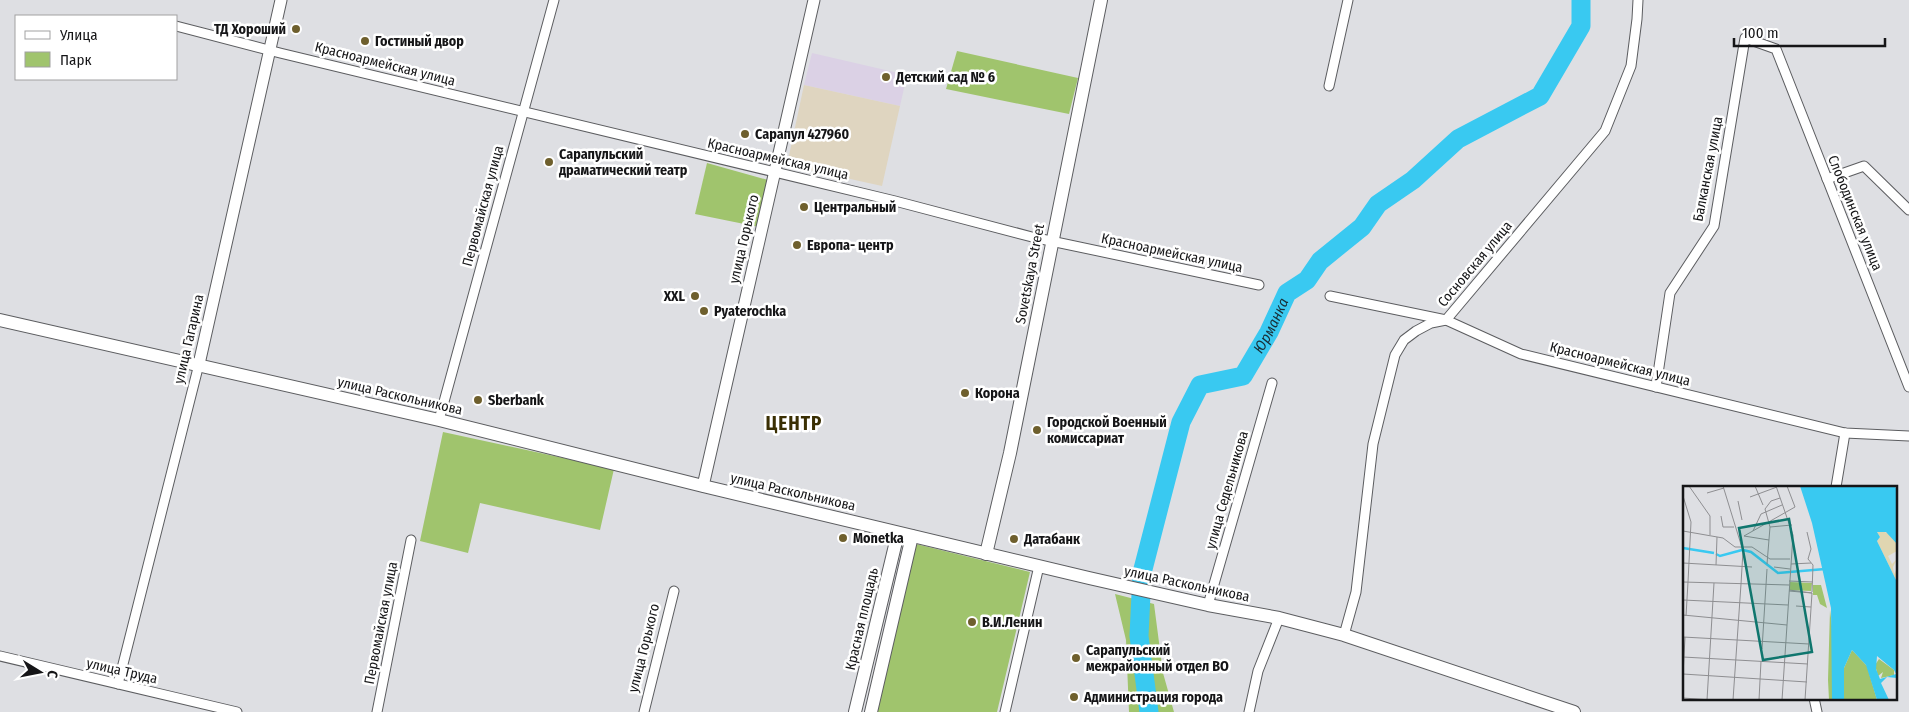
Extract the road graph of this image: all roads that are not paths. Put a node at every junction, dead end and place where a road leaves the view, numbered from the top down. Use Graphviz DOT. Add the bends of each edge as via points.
graph roads {
  1 [pos="281,0"];
  2 [pos="554,0"];
  3 [pos="814,0"];
  4 [pos="1101,0"];
  5 [pos="1348,0"];
  6 [pos="1638,0"];
  7 [pos="178,27"];
  8 [pos="1776,49"];
  9 [pos="270,51"];
  10 [pos="1329,86"];
  11 [pos="523,112"];
  12 [pos="775,173"];
  13 [pos="1827,178"];
  14 [pos="1909,210"];
  15 [pos="1052,241"];
  16 [pos="1259,285"];
  17 [pos="1330,296"];
  18 [pos="0,320"];
  19 [pos="1446,320"];
  20 [pos="199,364"];
  21 [pos="1272,383"];
  22 [pos="1656,387"];
  23 [pos="1909,387"];
  24 [pos="439,420"];
  25 [pos="1845,433"];
  26 [pos="1909,436"];
  27 [pos="703,486"];
  28 [pos="1836,486"];
  29 [pos="898,532"];
  30 [pos="912,536"];
  31 [pos="411,540"];
  32 [pos="986,554"];
  33 [pos="1039,566"];
  34 [pos="674,592"];
  35 [pos="1202,604"];
  36 [pos="1279,618"];
  37 [pos="1344,635"];
  38 [pos="0,656"];
  39 [pos="118,684"];
  40 [pos="237,712"];
  41 [pos="377,712"];
  42 [pos="644,712"];
  43 [pos="856,712"];
  44 [pos="871,712"];
  45 [pos="1004,712"];
  46 [pos="1248,712"];
  47 [pos="1574,712"];
  1 -- 9 [label="street, улица Гагарина"];
  2 -- 11 [label="street, Первомайская улица"];
  3 -- 12 [label="street, улица Горького"];
  4 -- 15 [label="main road, Sovetskaya Street"];
  5 -- 10 [label="street"];
  6 -- 19 [label="street, Сосновская улица" via="1631,66 1605,131"];
  7 -- 9 [label="street, Красноармейская улица"];
  8 -- 13 [label="street, Слободинская улица"];
  8 -- 22 [label="street, Балканская улица" via="1745,38 1714,226 1670,292"];
  9 -- 11 [label="street, Красноармейская улица"];
  9 -- 20 [label="street, улица Гагарина"];
  11 -- 12 [label="street, Красноармейская улица"];
  11 -- 24 [label="street, Первомайская улица"];
  12 -- 15 [label="street, Красноармейская улица"];
  12 -- 27 [label="street, улица Горького"];
  13 -- 14 [label="street" via="1864,166"];
  13 -- 23 [label="street, Слободинская улица"];
  15 -- 16 [label="street, Красноармейская улица"];
  15 -- 32 [label="main road, Sovetskaya Street" via="1010,453"];
  17 -- 19 [label="street, Красноармейская улица"];
  18 -- 20 [label="main road, улица Раскольникова"];
  19 -- 22 [label="street, Красноармейская улица" via="1521,354"];
  19 -- 37 [label="street, Сосновская улица" via="1416,331 1404,340 1395,355 1373,444 1356,592"];
  20 -- 24 [label="main road, улица Раскольникова"];
  20 -- 39 [label="street, улица Гагарина"];
  21 -- 35 [label="street, улица Седельникова"];
  22 -- 25 [label="street, Красноармейская улица"];
  24 -- 27 [label="main road, улица Раскольникова"];
  25 -- 26 [label="street, Красноармейская улица"];
  25 -- 28 [label="street"];
  27 -- 29 [label="main road, улица Раскольникова"];
  29 -- 30 [label="main road, улица Раскольникова"];
  29 -- 43 [label="main road, Красная площадь"];
  30 -- 32 [label="main road, улица Раскольникова"];
  30 -- 44 [label="main road"];
  31 -- 41 [label="street, Первомайская улица"];
  32 -- 33 [label="main road, улица Раскольникова"];
  33 -- 35 [label="main road, улица Раскольникова"];
  33 -- 45 [label="street"];
  34 -- 42 [label="street, улица Горького"];
  35 -- 36 [label="main road, улица Раскольникова"];
  36 -- 37 [label="main road, улица Раскольникова"];
  36 -- 46 [label="street" via="1258,671"];
  37 -- 47 [label="main road, улица Раскольникова"];
  38 -- 39 [label="street, улица Труда"];
  39 -- 40 [label="street, улица Труда"];
}
